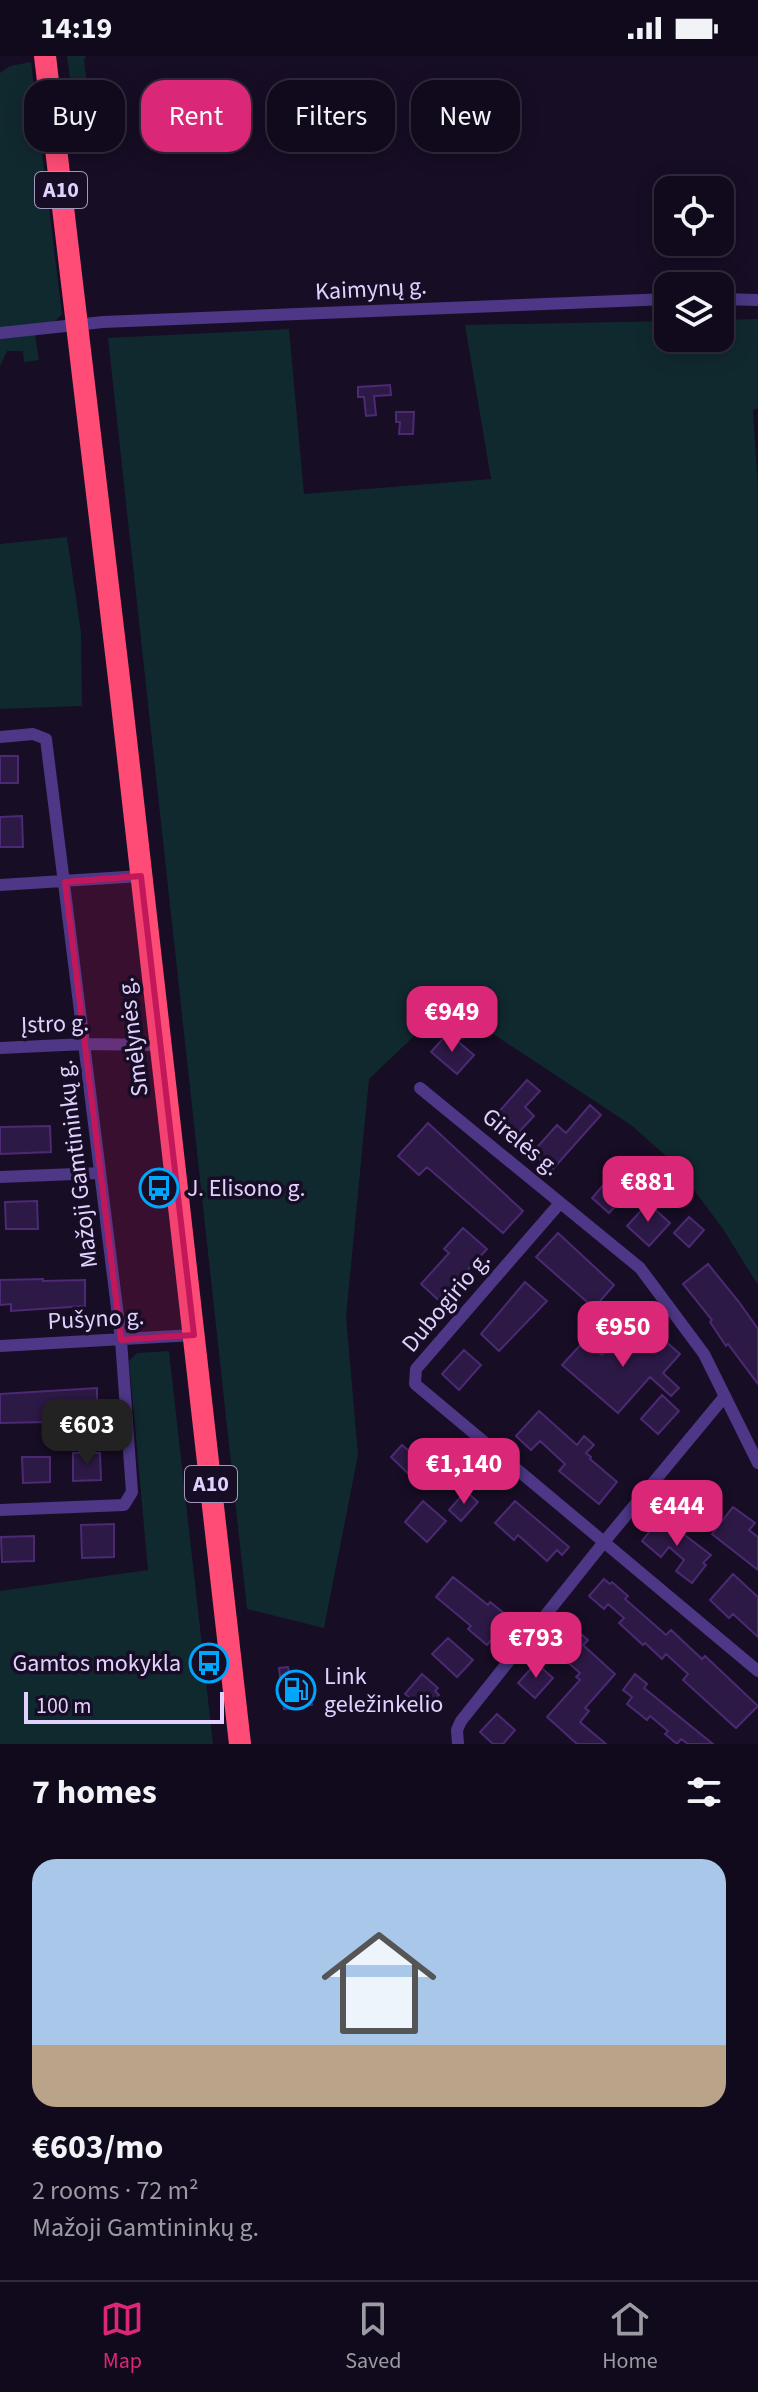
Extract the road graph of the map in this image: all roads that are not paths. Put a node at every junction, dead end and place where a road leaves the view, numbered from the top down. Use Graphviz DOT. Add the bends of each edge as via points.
graph roads {
  1 [pos="45,56"];
  2 [pos="734,299"];
  3 [pos="654,300"];
  4 [pos="758,300"];
  5 [pos="77,324"];
  6 [pos="0,333"];
  7 [pos="0,737"];
  8 [pos="141,876"];
  9 [pos="65,882"];
  10 [pos="0,885"];
  11 [pos="85,1044"];
  12 [pos="160,1045"];
  13 [pos="0,1048"];
  14 [pos="420,1088"];
  15 [pos="100,1173"];
  16 [pos="0,1177"];
  17 [pos="560,1203"];
  18 [pos="194,1335"];
  19 [pos="121,1340"];
  20 [pos="0,1346"];
  21 [pos="725,1396"];
  22 [pos="758,1463"];
  23 [pos="0,1510"];
  24 [pos="604,1542"];
  25 [pos="758,1671"];
  26 [pos="240,1744"];
  27 [pos="458,1744"];
  1 -- 5 [label="highway, A10"];
  2 -- 4 [label="street"];
  3 -- 5 [label="street, Kaimynų g."];
  5 -- 6 [label="street, Kaimynų g."];
  5 -- 8 [label="highway, Smėlynės g. / A10"];
  7 -- 9 [label="street, Mažoji Gamtininkų g." via="33,734 46,739"];
  8 -- 9 [label="street"];
  8 -- 12 [label="highway, Smėlynės g. / A10"];
  9 -- 10 [label="street"];
  9 -- 11 [label="street, Mažoji Gamtininkų g."];
  11 -- 12 [label="street, Įstro g."];
  11 -- 13 [label="street, Įstro g."];
  11 -- 15 [label="street, Mažoji Gamtininkų g."];
  12 -- 18 [label="highway, Smėlynės g. / A10"];
  14 -- 17 [label="street, Girelės g."];
  15 -- 16 [label="street"];
  15 -- 19 [label="street, Mažoji Gamtininkų g."];
  17 -- 21 [label="street, Girelės g." via="640,1268 704,1354"];
  17 -- 24 [label="street, Dubogirio g." via="416,1369 415,1384"];
  18 -- 19 [label="street, Pušyno g."];
  18 -- 26 [label="highway, Smėlynės g. / A10"];
  19 -- 20 [label="street, Pušyno g."];
  19 -- 23 [label="street, Mažoji Gamtininkų g." via="132,1492 124,1505"];
  21 -- 22 [label="street, Girelės g."];
  21 -- 24 [label="street"];
  24 -- 25 [label="street, Dubogirio g."];
  24 -- 27 [label="street" via="461,1721"];
}
